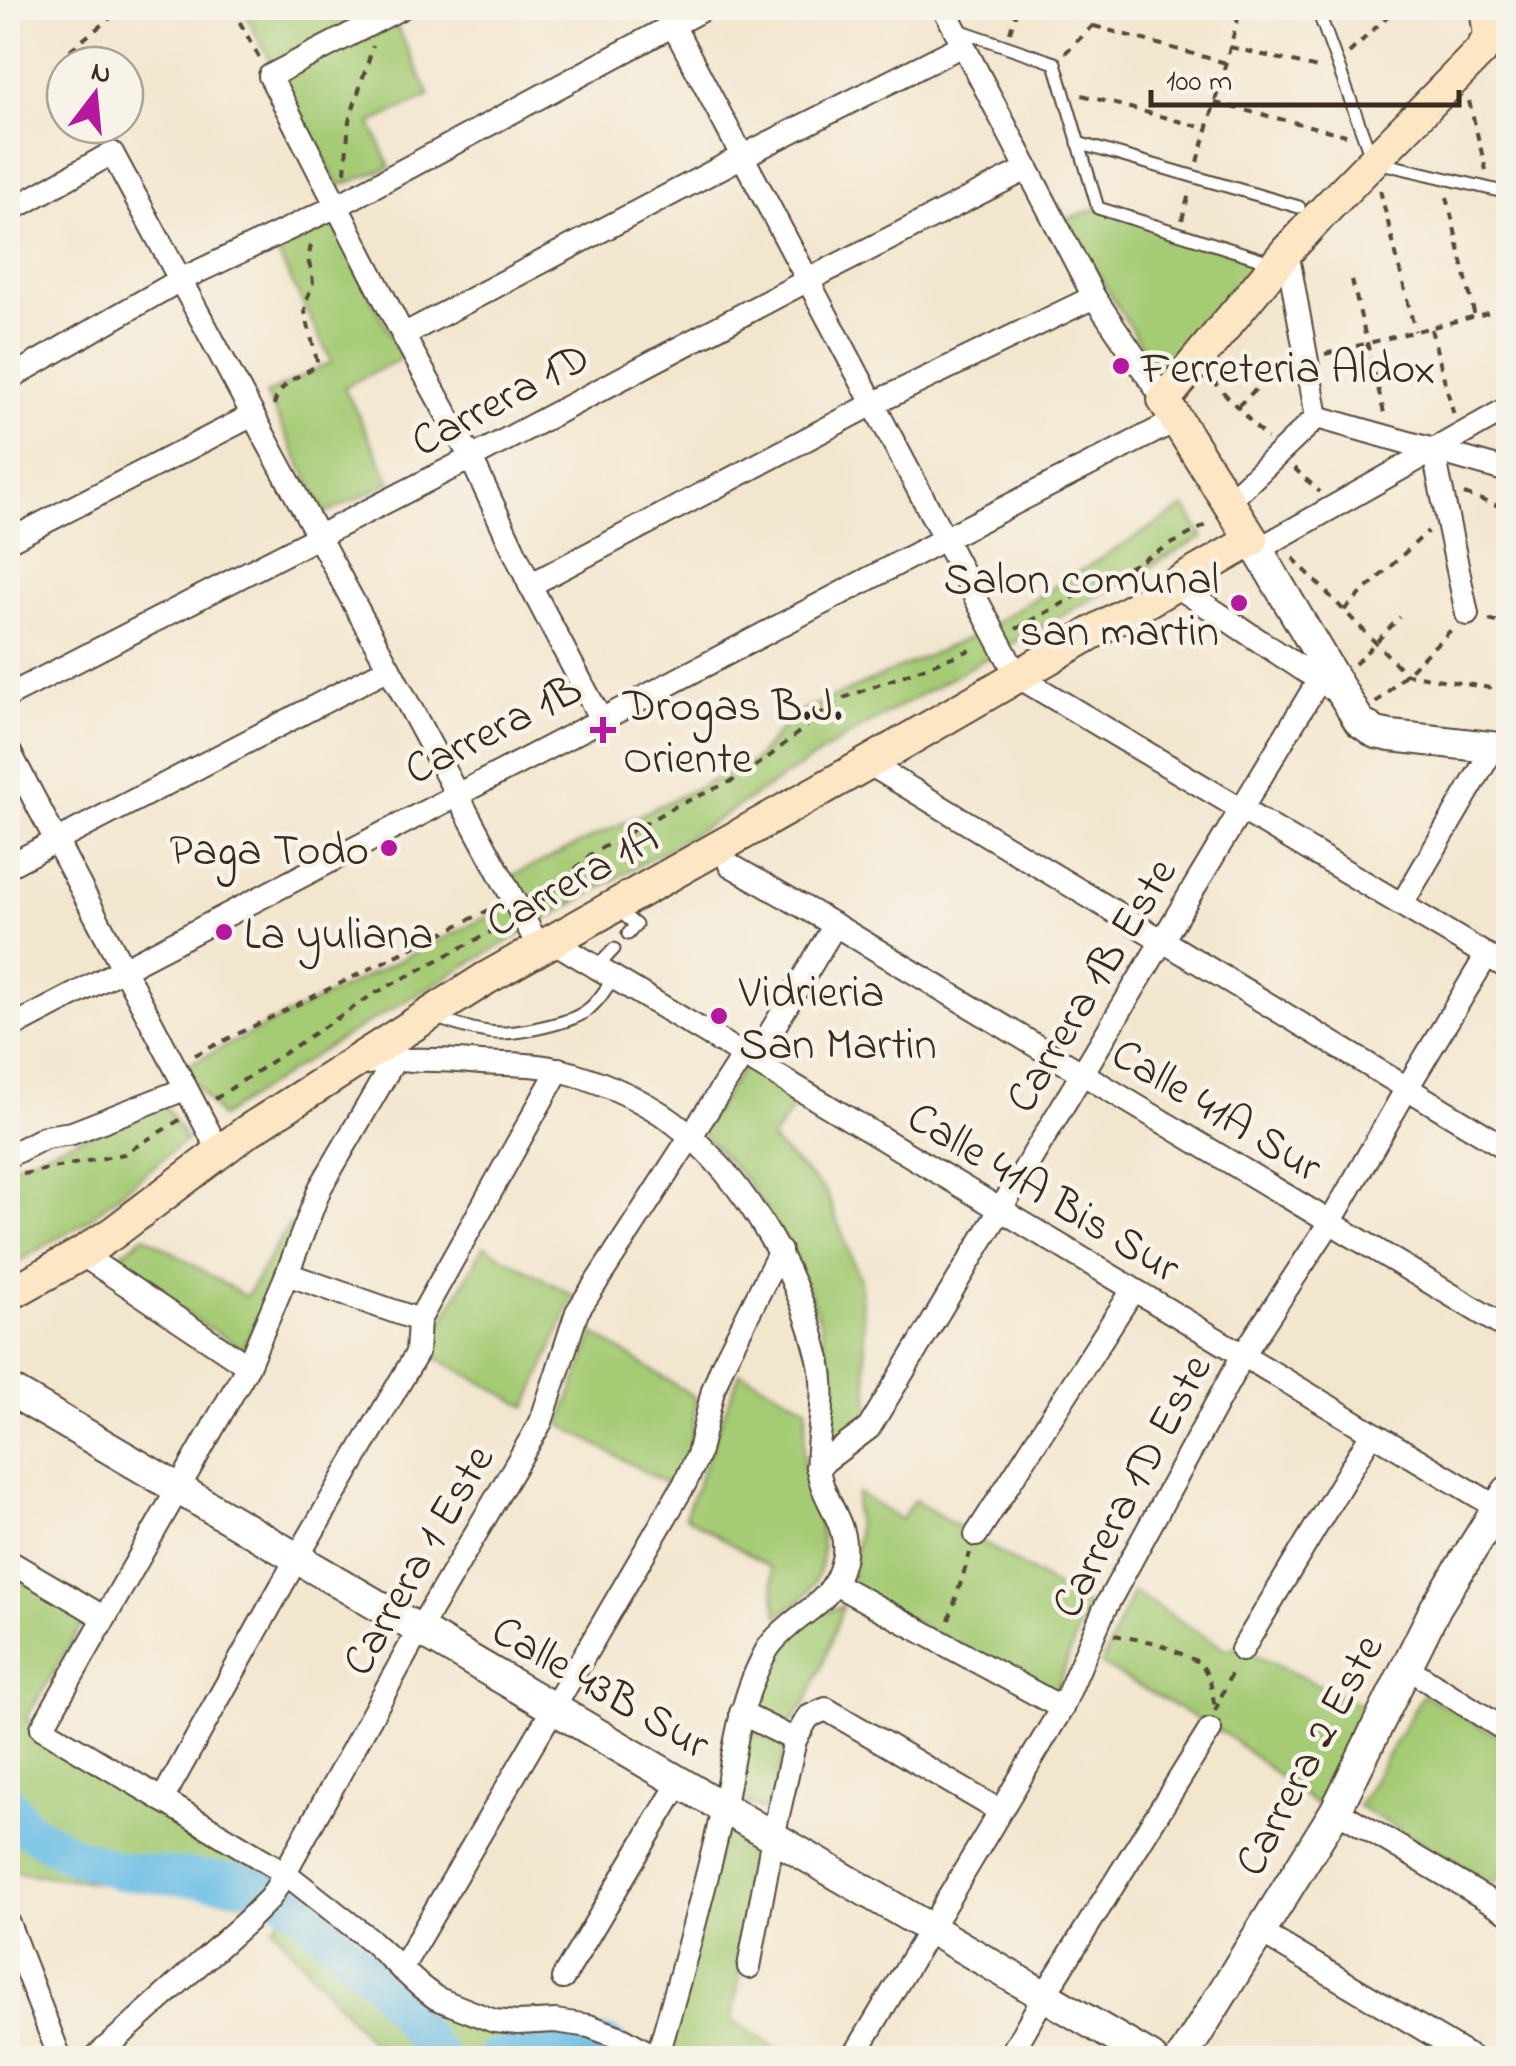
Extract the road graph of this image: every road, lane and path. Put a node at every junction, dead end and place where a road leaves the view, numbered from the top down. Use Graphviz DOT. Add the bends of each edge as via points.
graph roads {
  1 [pos="27,8"];
  2 [pos="123,8"];
  3 [pos="232,8"];
  4 [pos="705,8"];
  5 [pos="944,8"];
  6 [pos="1018,8"];
  7 [pos="1079,8"];
  8 [pos="1111,8"];
  9 [pos="1242,8"];
  10 [pos="1317,8"];
  11 [pos="1396,8"];
  12 [pos="1486,8"];
  13 [pos="390,12"];
  14 [pos="1104,14"];
  15 [pos="669,16"];
  16 [pos="1094,26"];
  17 [pos="8,30"];
  18 [pos="959,37"];
  19 [pos="76,45"];
  20 [pos="1006,46"];
  21 [pos="1230,47"];
  22 [pos="1055,63"];
  23 [pos="1226,63"];
  24 [pos="1339,69"];
  25 [pos="270,76"];
  26 [pos="1466,89"];
  27 [pos="1063,90"];
  28 [pos="1214,104"];
  29 [pos="1208,129"];
  30 [pos="1078,142"];
  31 [pos="743,156"];
  32 [pos="1376,160"];
  33 [pos="1027,168"];
  34 [pos="1194,176"];
  35 [pos="1442,177"];
  36 [pos="1490,189"];
  37 [pos="1508,193"];
  38 [pos="334,206"];
  39 [pos="1299,207"];
  40 [pos="8,212"];
  41 [pos="1178,233"];
  42 [pos="1282,257"];
  43 [pos="180,280"];
  44 [pos="808,280"];
  45 [pos="1352,280"];
  46 [pos="1094,296"];
  47 [pos="1508,308"];
  48 [pos="1474,317"];
  49 [pos="1430,328"];
  50 [pos="1416,331"];
  51 [pos="403,335"];
  52 [pos="1369,343"];
  53 [pos="1305,351"];
  54 [pos="8,379"];
  55 [pos="873,404"];
  56 [pos="1237,407"];
  57 [pos="1508,408"];
  58 [pos="1170,410"];
  59 [pos="264,416"];
  60 [pos="1317,416"];
  61 [pos="1460,436"];
  62 [pos="1389,437"];
  63 [pos="1433,449"];
  64 [pos="471,458"];
  65 [pos="1508,471"];
  66 [pos="1440,486"];
  67 [pos="1225,509"];
  68 [pos="1508,509"];
  69 [pos="1446,514"];
  70 [pos="318,536"];
  71 [pos="944,539"];
  72 [pos="8,542"];
  73 [pos="1261,543"];
  74 [pos="530,585"];
  75 [pos="1175,585"];
  76 [pos="1344,610"];
  77 [pos="1467,614"];
  78 [pos="1400,617"];
  79 [pos="997,640"];
  80 [pos="1376,643"];
  81 [pos="389,668"];
  82 [pos="1406,674"];
  83 [pos="1017,676"];
  84 [pos="1508,691"];
  85 [pos="8,696"];
  86 [pos="1346,702"];
  87 [pos="601,720"];
  88 [pos="1501,748"];
  89 [pos="8,749"];
  90 [pos="868,763"];
  91 [pos="457,795"];
  92 [pos="1242,808"];
  93 [pos="55,841"];
  94 [pos="730,865"];
  95 [pos="8,866"];
  96 [pos="1402,904"];
  97 [pos="517,907"];
  98 [pos="625,916"];
  99 [pos="835,926"];
  100 [pos="628,934"];
  101 [pos="1162,940"];
  102 [pos="545,944"];
  103 [pos="614,949"];
  104 [pos="1488,955"];
  105 [pos="1508,968"];
  106 [pos="122,969"];
  107 [pos="605,972"];
  108 [pos="428,1014"];
  109 [pos="8,1029"];
  110 [pos="749,1057"];
  111 [pos="395,1059"];
  112 [pos="172,1066"];
  113 [pos="347,1066"];
  114 [pos="559,1069"];
  115 [pos="1082,1073"];
  116 [pos="1407,1088"];
  117 [pos="184,1089"];
  118 [pos="196,1110"];
  119 [pos="690,1136"];
  120 [pos="1508,1149"];
  121 [pos="219,1151"];
  122 [pos="12,1166"];
  123 [pos="1000,1208"];
  124 [pos="1331,1222"];
  125 [pos="780,1250"];
  126 [pos="81,1254"];
  127 [pos="288,1274"];
  128 [pos="1132,1290"];
  129 [pos="8,1295"];
  130 [pos="419,1320"];
  131 [pos="1508,1330"];
  132 [pos="1244,1355"];
  133 [pos="248,1366"];
  134 [pos="8,1390"];
  135 [pos="1372,1433"];
  136 [pos="818,1467"];
  137 [pos="178,1489"];
  138 [pos="1502,1510"];
  139 [pos="976,1534"];
  140 [pos="296,1558"];
  141 [pos="8,1561"];
  142 [pos="835,1584"];
  143 [pos="105,1618"];
  144 [pos="419,1630"];
  145 [pos="1094,1634"];
  146 [pos="941,1643"];
  147 [pos="1242,1650"];
  148 [pos="1406,1667"];
  149 [pos="1062,1708"];
  150 [pos="554,1709"];
  151 [pos="741,1713"];
  152 [pos="1210,1730"];
  153 [pos="1508,1732"];
  154 [pos="795,1740"];
  155 [pos="680,1782"];
  156 [pos="162,1800"];
  157 [pos="723,1808"];
  158 [pos="1336,1810"];
  159 [pos="1000,1811"];
  160 [pos="773,1837"];
  161 [pos="278,1885"];
  162 [pos="1508,1912"];
  163 [pos="8,1923"];
  164 [pos="929,1928"];
  165 [pos="1260,1932"];
  166 [pos="748,1967"];
  167 [pos="401,1969"];
  168 [pos="564,1978"];
  169 [pos="1044,1996"];
  170 [pos="60,2058"];
  171 [pos="95,2058"];
  172 [pos="657,2058"];
  173 [pos="853,2058"];
  174 [pos="1010,2058"];
  175 [pos="1151,2058"];
  176 [pos="1182,2058"];
  177 [pos="1472,2058"];
  1 -- 17 [label="path"];
  2 -- 19 [label="path"];
  3 -- 25 [label="path"];
  4 -- 15 [label="street"];
  5 -- 18 [label="street"];
  6 -- 20 [label="path"];
  7 -- 14 [label="path"];
  8 -- 14 [label="path"];
  9 -- 21 [label="path"];
  10 -- 24 [label="lane"];
  11 -- 24 [label="path"];
  12 -- 32 [label="main road, Carrera 1B" via="1486,45"];
  13 -- 25 [label="street"];
  13 -- 38 [label="path" via="348,121"];
  14 -- 16 [label="path"];
  15 -- 31 [label="street"];
  15 -- 38 [label="street"];
  16 -- 22 [label="path"];
  16 -- 23 [label="path"];
  18 -- 20 [label="lane"];
  18 -- 31 [label="street"];
  18 -- 33 [label="street"];
  20 -- 22 [label="lane"];
  21 -- 23 [label="path"];
  21 -- 24 [label="path"];
  22 -- 27 [label="lane"];
  23 -- 28 [label="path"];
  24 -- 32 [label="lane"];
  25 -- 38 [label="street"];
  26 -- 36 [label="path"];
  27 -- 29 [label="path"];
  27 -- 30 [label="lane"];
  28 -- 29 [label="path"];
  28 -- 32 [label="path"];
  29 -- 34 [label="path"];
  30 -- 34 [label="lane"];
  30 -- 41 [label="lane" via="1098,208"];
  31 -- 44 [label="street"];
  31 -- 51 [label="street"];
  32 -- 35 [label="lane"];
  32 -- 42 [label="main road, Carrera 1B"];
  32 -- 50 [label="path"];
  33 -- 44 [label="street, Carrera 1D"];
  33 -- 46 [label="street"];
  34 -- 39 [label="lane"];
  34 -- 41 [label="path"];
  35 -- 36 [label="lane"];
  35 -- 48 [label="path"];
  36 -- 37 [label="lane"];
  38 -- 43 [label="street"];
  38 -- 51 [label="street"];
  38 -- 59 [label="path" via="313,236 308,260 313,285 305,312 316,366 283,385"];
  40 -- 43 [label="street" via="112,153"];
  41 -- 42 [label="lane"];
  42 -- 53 [label="street"];
  42 -- 58 [label="main road, Carrera 1B"];
  43 -- 54 [label="street"];
  43 -- 59 [label="street"];
  44 -- 55 [label="street"];
  44 -- 64 [label="street, Carrera 1D"];
  45 -- 52 [label="path"];
  46 -- 55 [label="street"];
  46 -- 58 [label="street"];
  47 -- 48 [label="path"];
  48 -- 49 [label="path"];
  49 -- 50 [label="path"];
  49 -- 61 [label="path"];
  50 -- 52 [label="path"];
  51 -- 64 [label="street"];
  52 -- 53 [label="path"];
  52 -- 62 [label="path"];
  53 -- 56 [label="path"];
  53 -- 60 [label="street"];
  55 -- 71 [label="street"];
  55 -- 74 [label="street"];
  57 -- 61 [label="street"];
  58 -- 67 [label="main road"];
  58 -- 71 [label="street, Carrera 1B"];
  59 -- 70 [label="street"];
  59 -- 72 [label="street"];
  60 -- 62 [label="street"];
  60 -- 67 [label="street"];
  61 -- 63 [label="street"];
  62 -- 63 [label="street"];
  63 -- 65 [label="street"];
  63 -- 66 [label="street"];
  63 -- 73 [label="street"];
  64 -- 70 [label="street, Carrera 1D"];
  64 -- 74 [label="street"];
  66 -- 68 [label="path"];
  66 -- 69 [label="street"];
  67 -- 73 [label="main road"];
  67 -- 79 [label="path"];
  69 -- 76 [label="path"];
  69 -- 77 [label="street"];
  70 -- 81 [label="street"];
  70 -- 85 [label="street, Carrera 1D"];
  71 -- 79 [label="street"];
  71 -- 87 [label="street, Carrera 1B"];
  73 -- 75 [label="main road, Carrera 1A"];
  73 -- 76 [label="path"];
  73 -- 86 [label="street"];
  74 -- 87 [label="street"];
  75 -- 83 [label="main road, Carrera 1A"];
  75 -- 86 [label="street"];
  76 -- 80 [label="path"];
  77 -- 82 [label="path"];
  78 -- 80 [label="path"];
  79 -- 83 [label="street"];
  79 -- 97 [label="path" via="838,700 734,780 591,854 567,878"];
  80 -- 82 [label="path"];
  80 -- 86 [label="path"];
  81 -- 91 [label="street"];
  81 -- 93 [label="street"];
  82 -- 84 [label="path"];
  82 -- 86 [label="path"];
  83 -- 90 [label="main road, Carrera 1A"];
  83 -- 92 [label="street"];
  86 -- 88 [label="street" via="1391,736"];
  86 -- 92 [label="street, Carrera 1B Este"];
  87 -- 91 [label="street, Carrera 1B"];
  88 -- 96 [label="street"];
  89 -- 93 [label="street"];
  90 -- 101 [label="street"];
  90 -- 102 [label="main road, Carrera 1A"];
  91 -- 97 [label="street"];
  91 -- 106 [label="street, Carrera 1B"];
  92 -- 96 [label="street"];
  92 -- 101 [label="street, Carrera 1B Este"];
  93 -- 95 [label="street"];
  93 -- 106 [label="street"];
  94 -- 99 [label="street, Calle 41A Sur"];
  96 -- 104 [label="street"];
  97 -- 102 [label="street"];
  97 -- 112 [label="path"];
  97 -- 118 [label="path"];
  98 -- 100 [label="lane" via="636,925"];
  99 -- 110 [label="street, Carrera 1 Este"];
  99 -- 115 [label="street, Calle 41A Sur"];
  101 -- 115 [label="street, Carrera 1B Este"];
  101 -- 116 [label="street"];
  102 -- 107 [label="street, Calle 41A Bis Sur"];
  102 -- 108 [label="main road, Carrera 1A"];
  103 -- 107 [label="lane"];
  104 -- 105 [label="street"];
  104 -- 116 [label="street, Carrera 1D Este"];
  106 -- 109 [label="street, Carrera 1B"];
  106 -- 112 [label="street"];
  107 -- 108 [label="lane" via="606,990 581,1015 548,1025 504,1034"];
  107 -- 110 [label="street, Calle 41A Bis Sur"];
  108 -- 113 [label="main road, Carrera 1A"];
  110 -- 119 [label="street, Carrera 1 Este"];
  110 -- 123 [label="street, Calle 41A Bis Sur"];
  111 -- 113 [label="street"];
  111 -- 114 [label="street"];
  111 -- 127 [label="street" via="320,1188"];
  112 -- 117 [label="street"];
  113 -- 121 [label="main road, Carrera 1A"];
  114 -- 119 [label="street" via="619,1090"];
  114 -- 130 [label="street"];
  115 -- 123 [label="street, Carrera 1B Este"];
  115 -- 124 [label="street, Calle 41A Sur"];
  116 -- 120 [label="street"];
  116 -- 124 [label="street, Carrera 1D Este"];
  117 -- 118 [label="street"];
  117 -- 122 [label="street" via="72,1134 46,1137"];
  118 -- 121 [label="street"];
  118 -- 122 [label="path" via="124,1154"];
  119 -- 125 [label="street" via="735,1184"];
  119 -- 144 [label="street, Carrera 1 Este" via="577,1312 542,1422"];
  121 -- 126 [label="main road, Carrera 1A"];
  123 -- 128 [label="street, Calle 41A Bis Sur"];
  123 -- 136 [label="street, Carrera 1B Este" via="869,1428"];
  124 -- 131 [label="street, Calle 41A Sur"];
  124 -- 132 [label="street, Carrera 1D Este"];
  125 -- 136 [label="street" via="819,1358"];
  125 -- 150 [label="street" via="723,1364 685,1483"];
  126 -- 129 [label="main road, Carrera 1A"];
  126 -- 133 [label="street"];
  127 -- 130 [label="street"];
  127 -- 133 [label="street"];
  128 -- 132 [label="street, Calle 41A Bis Sur"];
  128 -- 139 [label="street"];
  130 -- 140 [label="street" via="417,1353"];
  132 -- 135 [label="street, Calle 41A Bis Sur"];
  132 -- 145 [label="street, Carrera 1D Este"];
  133 -- 137 [label="street"];
  134 -- 137 [label="street, Calle 43B Sur"];
  135 -- 138 [label="street, Calle 41A Bis Sur"];
  135 -- 147 [label="street"];
  136 -- 142 [label="street" via="843,1536"];
  137 -- 140 [label="street, Calle 43B Sur"];
  137 -- 143 [label="street"];
  138 -- 148 [label="street, Carrera 2 Este" via="1436,1607"];
  139 -- 146 [label="path"];
  140 -- 144 [label="street, Calle 43B Sur"];
  140 -- 156 [label="street"];
  141 -- 143 [label="street"];
  142 -- 146 [label="street"];
  142 -- 151 [label="street" via="770,1645"];
  143 -- 156 [label="street" via="42,1728"];
  144 -- 150 [label="street, Calle 43B Sur"];
  144 -- 161 [label="street, Carrera 1 Este"];
  145 -- 147 [label="path" via="1157,1643 1201,1663 1215,1711"];
  145 -- 149 [label="street, Carrera 1D Este"];
  146 -- 149 [label="street"];
  148 -- 153 [label="street"];
  148 -- 158 [label="street, Carrera 2 Este"];
  149 -- 159 [label="street, Carrera 1D Este"];
  150 -- 155 [label="street, Calle 43B Sur"];
  150 -- 167 [label="street"];
  151 -- 154 [label="street"];
  151 -- 157 [label="street"];
  152 -- 169 [label="street"];
  154 -- 159 [label="street" via="808,1717 826,1710"];
  154 -- 160 [label="street"];
  155 -- 157 [label="street, Calle 43B Sur"];
  155 -- 168 [label="street"];
  156 -- 161 [label="street"];
  157 -- 160 [label="street, Calle 43B Sur"];
  157 -- 172 [label="street"];
  158 -- 162 [label="street"];
  158 -- 165 [label="street, Carrera 2 Este"];
  159 -- 164 [label="street, Carrera 1D Este"];
  160 -- 164 [label="street, Calle 43B Sur"];
  160 -- 166 [label="street"];
  161 -- 167 [label="street" via="369,1939"];
  161 -- 171 [label="street, Carrera 1 Este"];
  163 -- 170 [label="street"];
  164 -- 169 [label="street, Calle 43B Sur"];
  164 -- 173 [label="street, Carrera 1D Este"];
  165 -- 176 [label="street, Carrera 2 Este"];
  165 -- 177 [label="street"];
  167 -- 172 [label="street" via="436,1998 494,2020 590,2026"];
  169 -- 174 [label="street"];
  169 -- 175 [label="street, Calle 43B Sur"];
}
